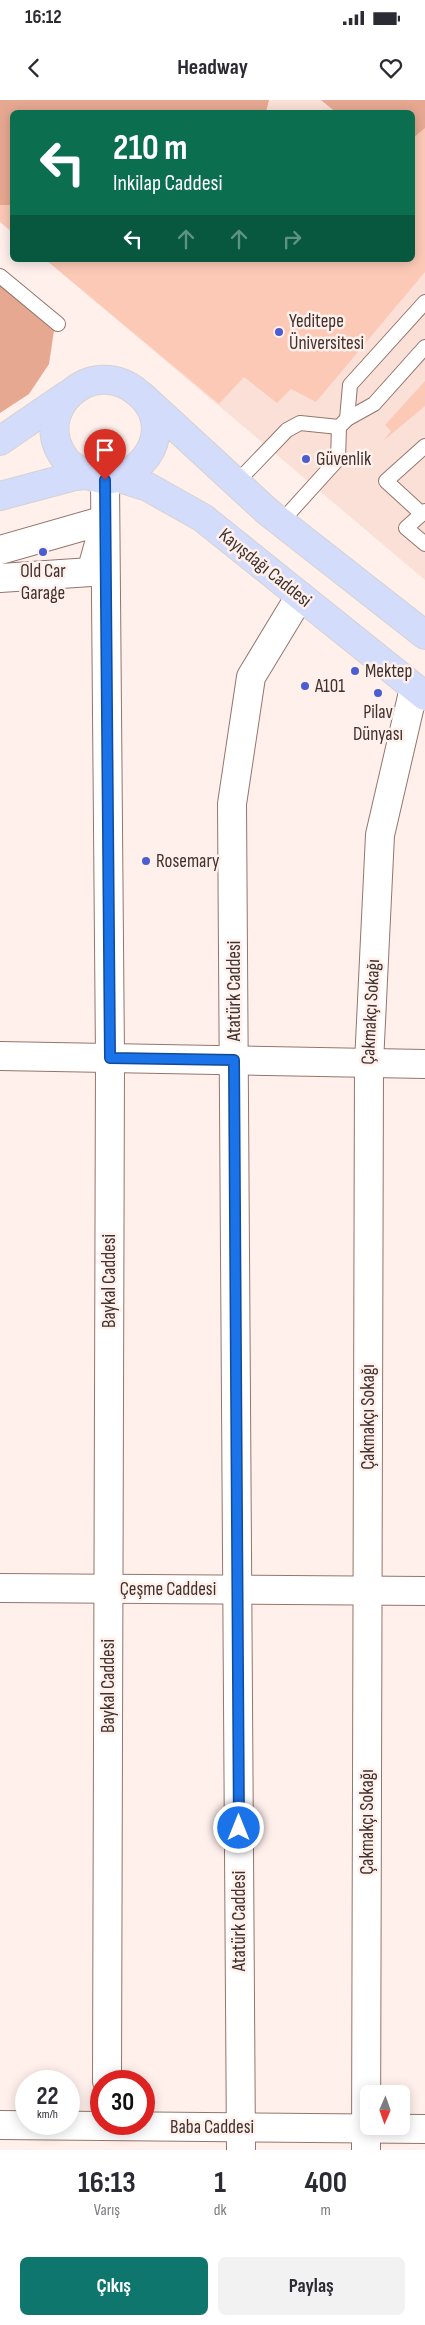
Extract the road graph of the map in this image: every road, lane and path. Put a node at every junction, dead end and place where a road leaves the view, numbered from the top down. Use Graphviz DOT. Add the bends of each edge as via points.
graph roads {
  1 [pos="0,276"];
  2 [pos="425,302"];
  3 [pos="58,324"];
  4 [pos="425,347"];
  5 [pos="76,388"];
  6 [pos="142,396"];
  7 [pos="343,423"];
  8 [pos="0,441"];
  9 [pos="425,446"];
  10 [pos="104,478"];
  11 [pos="236,483"];
  12 [pos="0,496"];
  13 [pos="423,513"];
  14 [pos="105,520"];
  15 [pos="280,522"];
  16 [pos="425,544"];
  17 [pos="0,550"];
  18 [pos="0,578"];
  19 [pos="300,596"];
  20 [pos="425,635"];
  21 [pos="420,692"];
  22 [pos="0,1056"];
  23 [pos="110,1058"];
  24 [pos="234,1060"];
  25 [pos="369,1063"];
  26 [pos="425,1064"];
  27 [pos="0,1588"];
  28 [pos="108,1588"];
  29 [pos="237,1589"];
  30 [pos="368,1590"];
  31 [pos="425,1591"];
  32 [pos="107,2070"];
  33 [pos="0,2126"];
  34 [pos="425,2129"];
  35 [pos="90,2132"];
  36 [pos="151,2135"];
  37 [pos="241,2139"];
  38 [pos="366,2139"];
  1 -- 3 [label="lane"];
  2 -- 7 [label="lane" via="350,385"];
  4 -- 7 [label="lane" via="374,404"];
  5 -- 6 [label="main road" via="103,379 118,380"];
  5 -- 8 [label="main road"];
  5 -- 10 [label="main road" via="56,415 54,432 58,448 67,461"];
  6 -- 10 [label="main road" via="152,409 156,422 151,450 133,471"];
  6 -- 11 [label="main road"];
  7 -- 11 [label="lane" via="300,423 287,430"];
  7 -- 15 [label="lane" via="338,459"];
  9 -- 13 [label="lane" via="386,480"];
  10 -- 12 [label="main road" via="47,482"];
  10 -- 14 [label="street, Baykal Caddesi"];
  10 -- 19 [label="main road, Kayışdağı Caddesi" via="148,487 203,518"];
  11 -- 15 [label="main road"];
  13 -- 16 [label="lane" via="406,528"];
  14 -- 17 [label="street"];
  14 -- 18 [label="street" via="91,572"];
  14 -- 23 [label="street, Baykal Caddesi"];
  15 -- 20 [label="main road"];
  19 -- 21 [label="main road, Kayışdağı Caddesi"];
  19 -- 24 [label="street, Atatürk Caddesi" via="251,677 232,804"];
  21 -- 25 [label="street, Çakmakçı Sokağı" via="380,835"];
  22 -- 23 [label="street"];
  23 -- 24 [label="street"];
  23 -- 28 [label="street, Baykal Caddesi"];
  24 -- 25 [label="street"];
  24 -- 29 [label="street, Atatürk Caddesi"];
  25 -- 26 [label="street"];
  25 -- 30 [label="street, Çakmakçı Sokağı"];
  27 -- 28 [label="street, Çeşme Caddesi"];
  28 -- 29 [label="street, Çeşme Caddesi"];
  28 -- 32 [label="street, Baykal Caddesi"];
  29 -- 30 [label="street, Çeşme Caddesi"];
  29 -- 37 [label="street, Atatürk Caddesi"];
  30 -- 31 [label="street, Çeşme Caddesi"];
  30 -- 38 [label="street, Çakmakçı Sokağı"];
  33 -- 35 [label="street, Baba Caddesi"];
  34 -- 38 [label="street, Baba Caddesi"];
  36 -- 37 [label="street, Baba Caddesi"];
  37 -- 38 [label="street, Baba Caddesi"];
}
